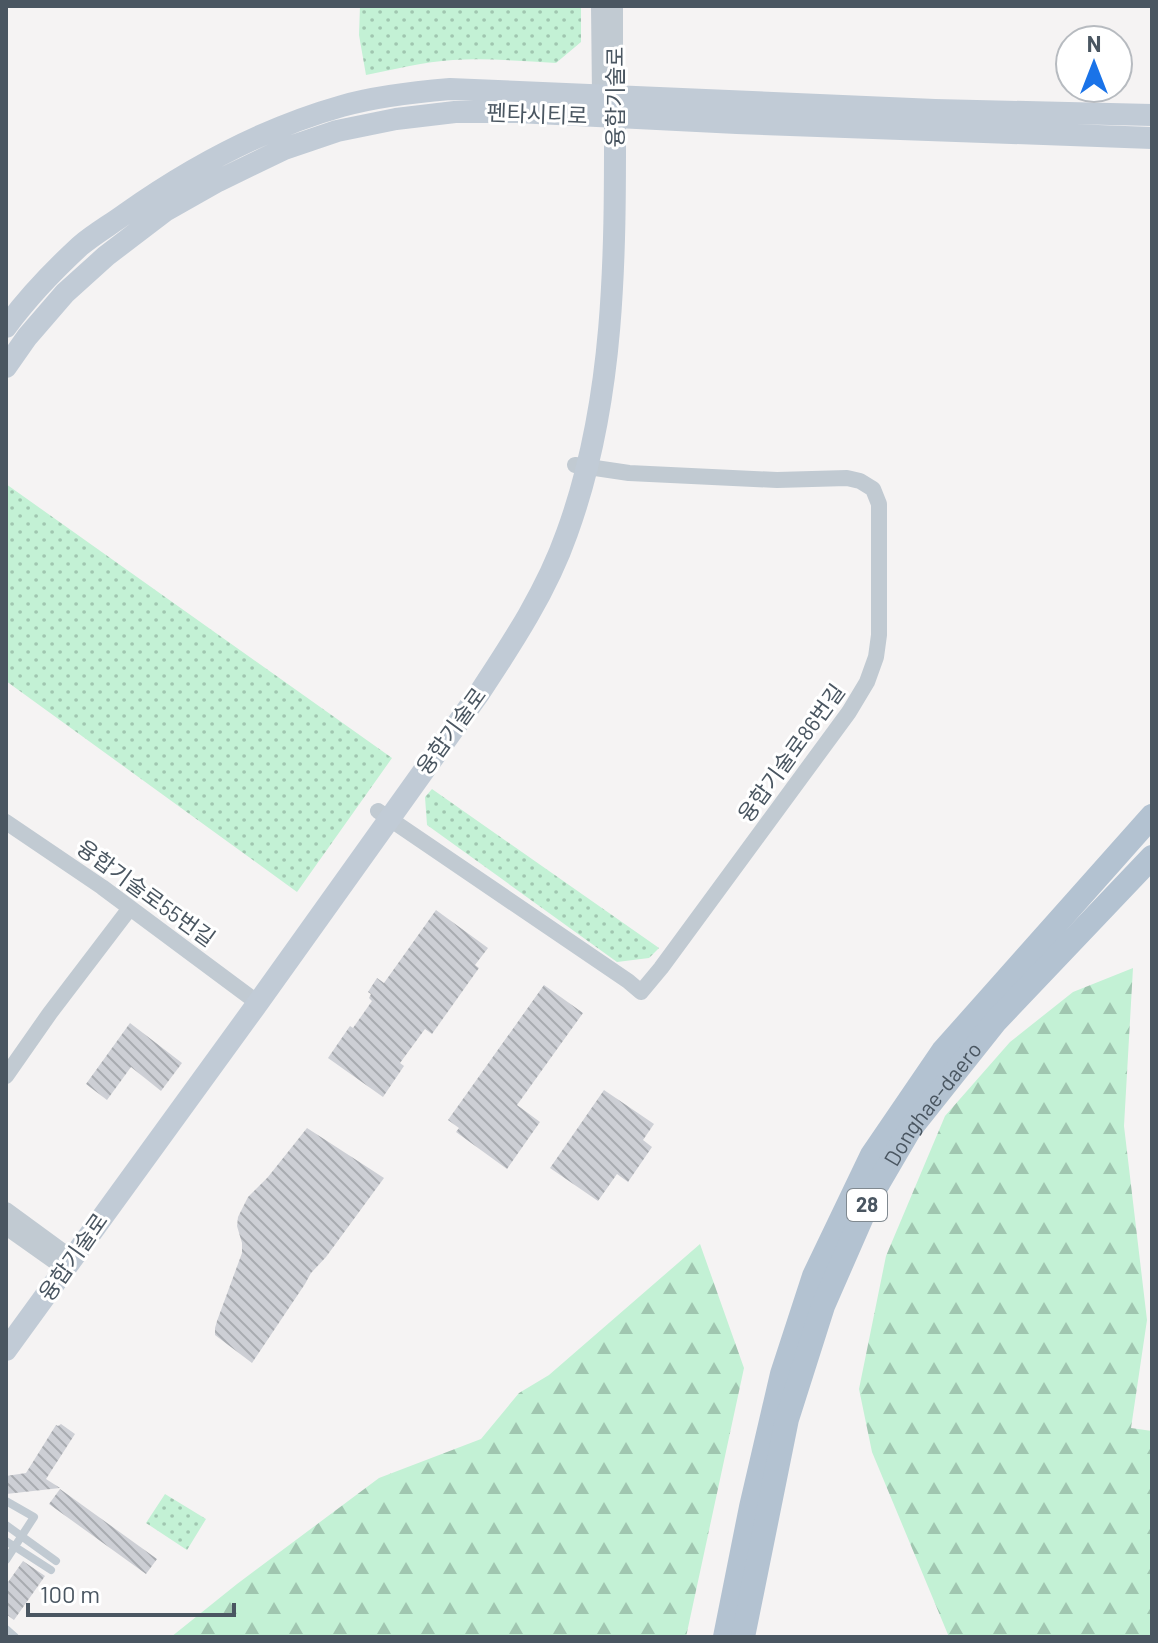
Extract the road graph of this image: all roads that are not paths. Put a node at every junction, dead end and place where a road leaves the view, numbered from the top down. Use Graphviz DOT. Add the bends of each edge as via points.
graph roads {
  1 [pos="599,6"];
  2 [pos="615,6"];
  3 [pos="608,106"];
  4 [pos="1152,115"];
  5 [pos="1152,138"];
  6 [pos="6,327"];
  7 [pos="6,367"];
  8 [pos="581,466"];
  9 [pos="384,814"];
  10 [pos="1152,816"];
  11 [pos="6,822"];
  12 [pos="1152,857"];
  13 [pos="130,908"];
  14 [pos="252,999"];
  15 [pos="6,1076"];
  16 [pos="6,1210"];
  17 [pos="6,1227"];
  18 [pos="61,1258"];
  19 [pos="6,1328"];
  20 [pos="6,1350"];
  21 [pos="6,1501"];
  22 [pos="6,1525"];
  23 [pos="21,1536"];
  24 [pos="10,1544"];
  25 [pos="6,1560"];
  26 [pos="56,1561"];
  27 [pos="51,1570"];
  28 [pos="6,1629"];
  29 [pos="15,1637"];
  30 [pos="725,1637"];
  31 [pos="743,1637"];
  1 -- 3 [label="street, 융합기술로"];
  2 -- 3 [label="street, 융합기술로"];
  3 -- 4 [label="street, 펜타시티로"];
  3 -- 5 [label="street, 펜타시티로"];
  3 -- 6 [label="street, 펜타시티로" via="450,89 342,106 277,129 211,159 82,244"];
  3 -- 7 [label="street, 펜타시티로" via="396,119 284,149 165,211 106,256 65,293"];
  3 -- 8 [label="street, 융합기술로" via="614,243 609,342 597,427"];
  8 -- 9 [label="street, 융합기술로" via="536,574 511,619"];
  8 -- 9 [label="street, 융합기술로86번길" via="777,480 847,478 873,489 879,504 879,635 867,682 641,992"];
  9 -- 14 [label="street, 융합기술로"];
  10 -- 30 [label="main road" via="943,1051 872,1155 814,1276 782,1374"];
  11 -- 13 [label="street, 융합기술로55번길"];
  12 -- 31 [label="main road, Donghae-daero / 28" via="995,1022 910,1129 872,1194 823,1306 787,1419"];
  13 -- 14 [label="street, 융합기술로55번길"];
  13 -- 15 [label="street"];
  14 -- 18 [label="street, 융합기술로"];
  16 -- 18 [label="street"];
  17 -- 18 [label="street"];
  18 -- 19 [label="street, 융합기술로"];
  18 -- 20 [label="street, 융합기술로"];
  21 -- 23 [label="lane" via="34,1517"];
  22 -- 23 [label="lane"];
  23 -- 24 [label="lane"];
  23 -- 26 [label="lane"];
  24 -- 25 [label="lane"];
  24 -- 27 [label="lane"];
  28 -- 29 [label="lane"];
}
